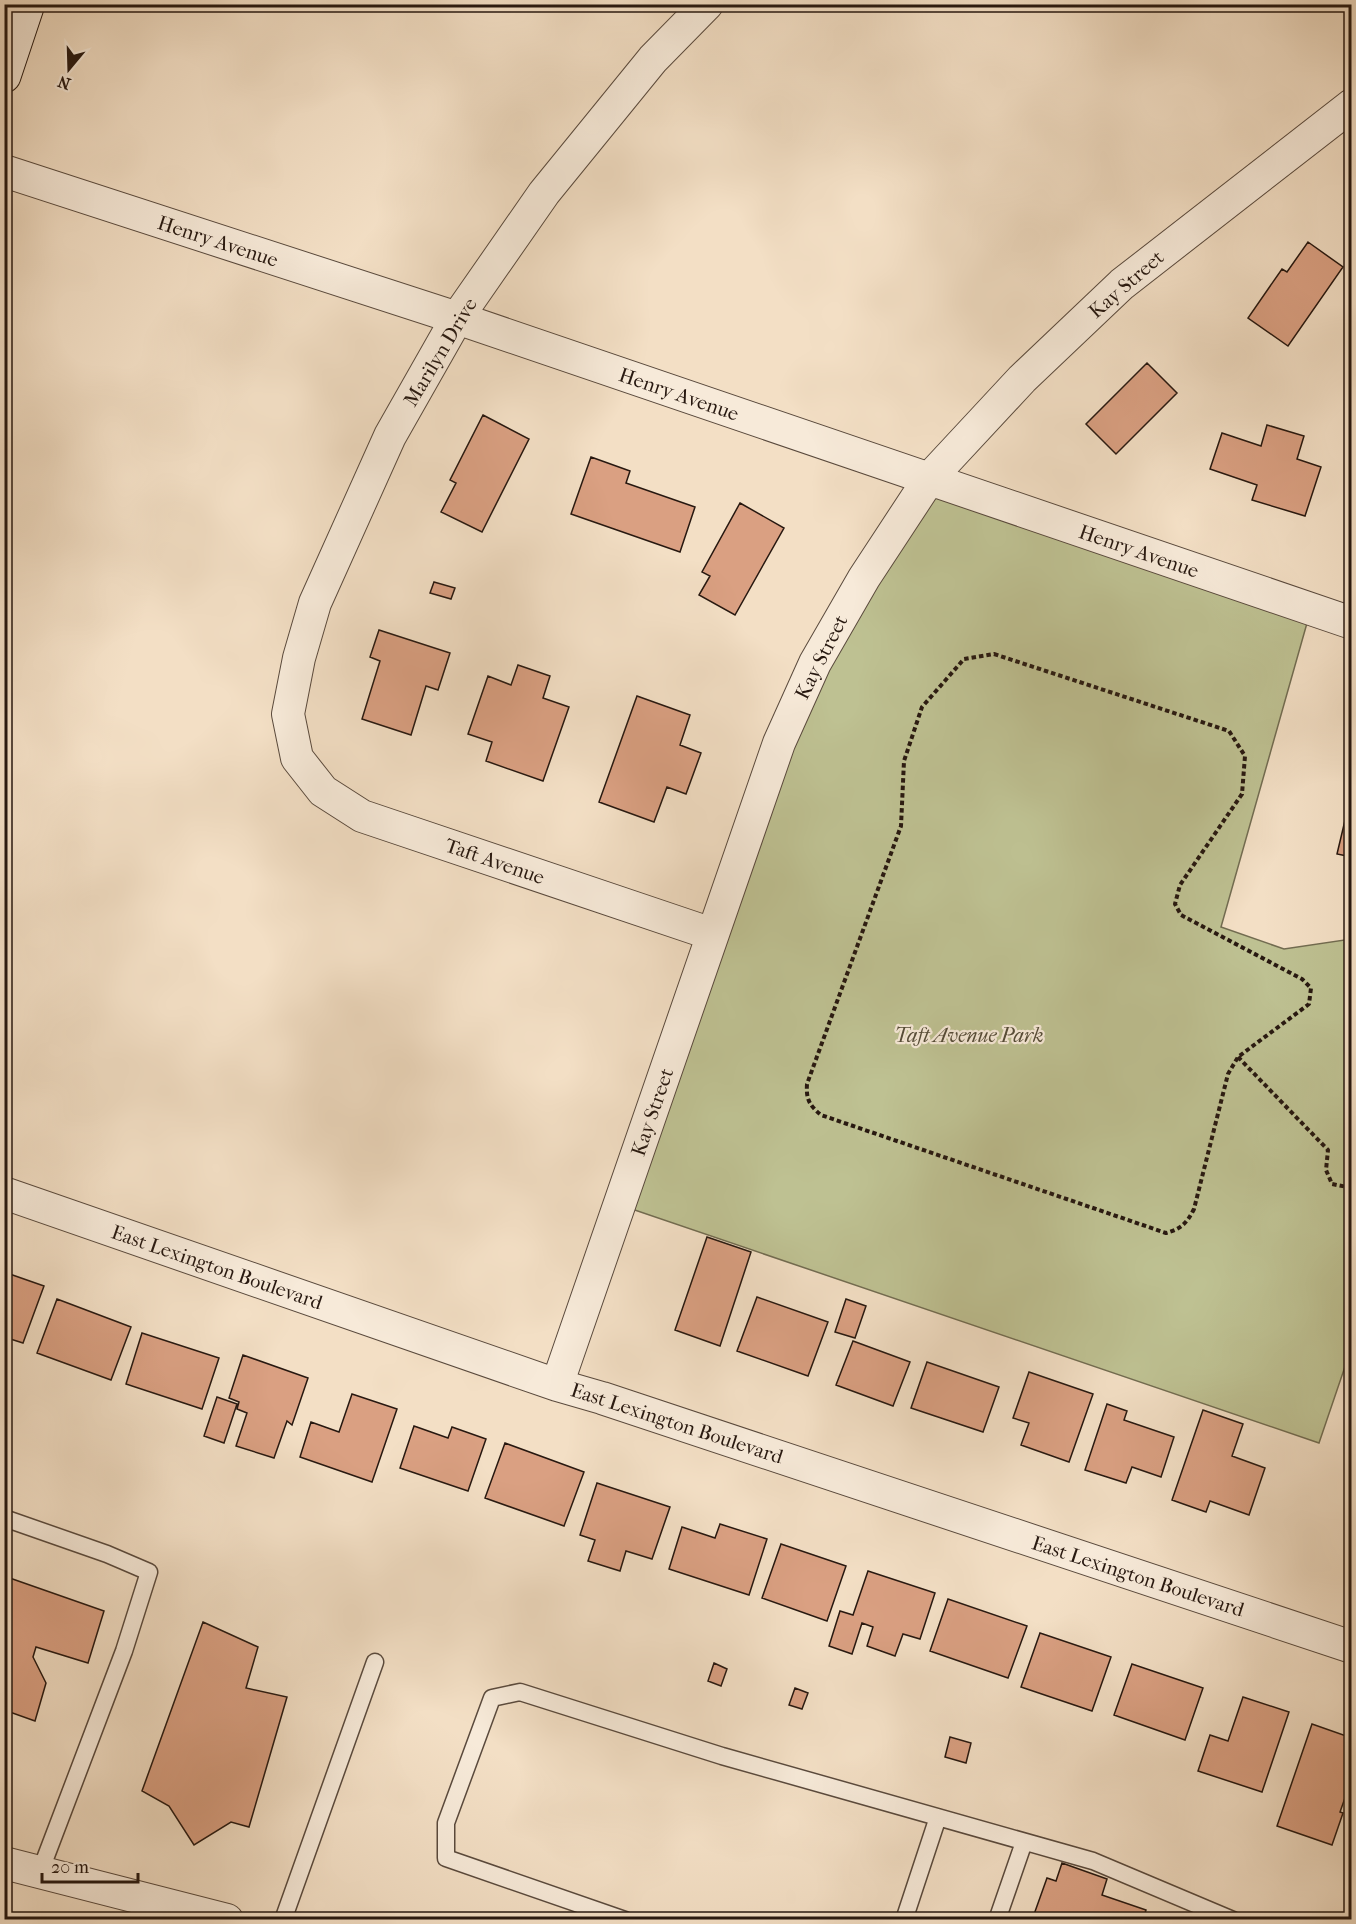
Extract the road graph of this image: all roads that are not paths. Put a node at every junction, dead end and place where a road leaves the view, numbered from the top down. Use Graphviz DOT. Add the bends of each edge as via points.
graph roads {
  1 [pos="28,4"];
  2 [pos="707,4"];
  3 [pos="4,76"];
  4 [pos="1352,105"];
  5 [pos="4,171"];
  6 [pos="457,318"];
  7 [pos="929,479"];
  8 [pos="1352,623"];
  9 [pos="297,758"];
  10 [pos="712,934"];
  11 [pos="4,1193"];
  12 [pos="557,1385"];
  13 [pos="4,1518"];
  14 [pos="1352,1647"];
  15 [pos="375,1662"];
  16 [pos="938,1817"];
  17 [pos="1024,1842"];
  18 [pos="4,1863"];
  19 [pos="40,1872"];
  20 [pos="226,1920"];
  21 [pos="283,1920"];
  22 [pos="625,1920"];
  23 [pos="904,1920"];
  24 [pos="997,1920"];
  25 [pos="1233,1920"];
  1 -- 3 [label="street"];
  2 -- 6 [label="street, Marilyn Drive" via="653,59 544,193"];
  4 -- 7 [label="street, Kay Street" via="1122,284 1022,379"];
  5 -- 6 [label="street, Henry Avenue"];
  6 -- 7 [label="street, Henry Avenue"];
  6 -- 9 [label="street, Marilyn Drive" via="390,436 315,603 288,714"];
  7 -- 8 [label="street, Henry Avenue"];
  7 -- 10 [label="street, Kay Street" via="864,578 815,663 779,743"];
  9 -- 10 [label="street, Taft Avenue" via="323,791 362,816"];
  10 -- 12 [label="street, Kay Street"];
  11 -- 12 [label="street, East Lexington Boulevard"];
  12 -- 14 [label="street, East Lexington Boulevard"];
  13 -- 19 [label="lane" via="149,1572 124,1651"];
  15 -- 21 [label="lane"];
  16 -- 17 [label="lane"];
  16 -- 22 [label="lane" via="722,1756 520,1692 492,1698 446,1823 446,1858"];
  16 -- 23 [label="lane"];
  17 -- 24 [label="lane"];
  17 -- 25 [label="lane" via="1093,1861"];
  18 -- 19 [label="street"];
  19 -- 20 [label="street"];
}
